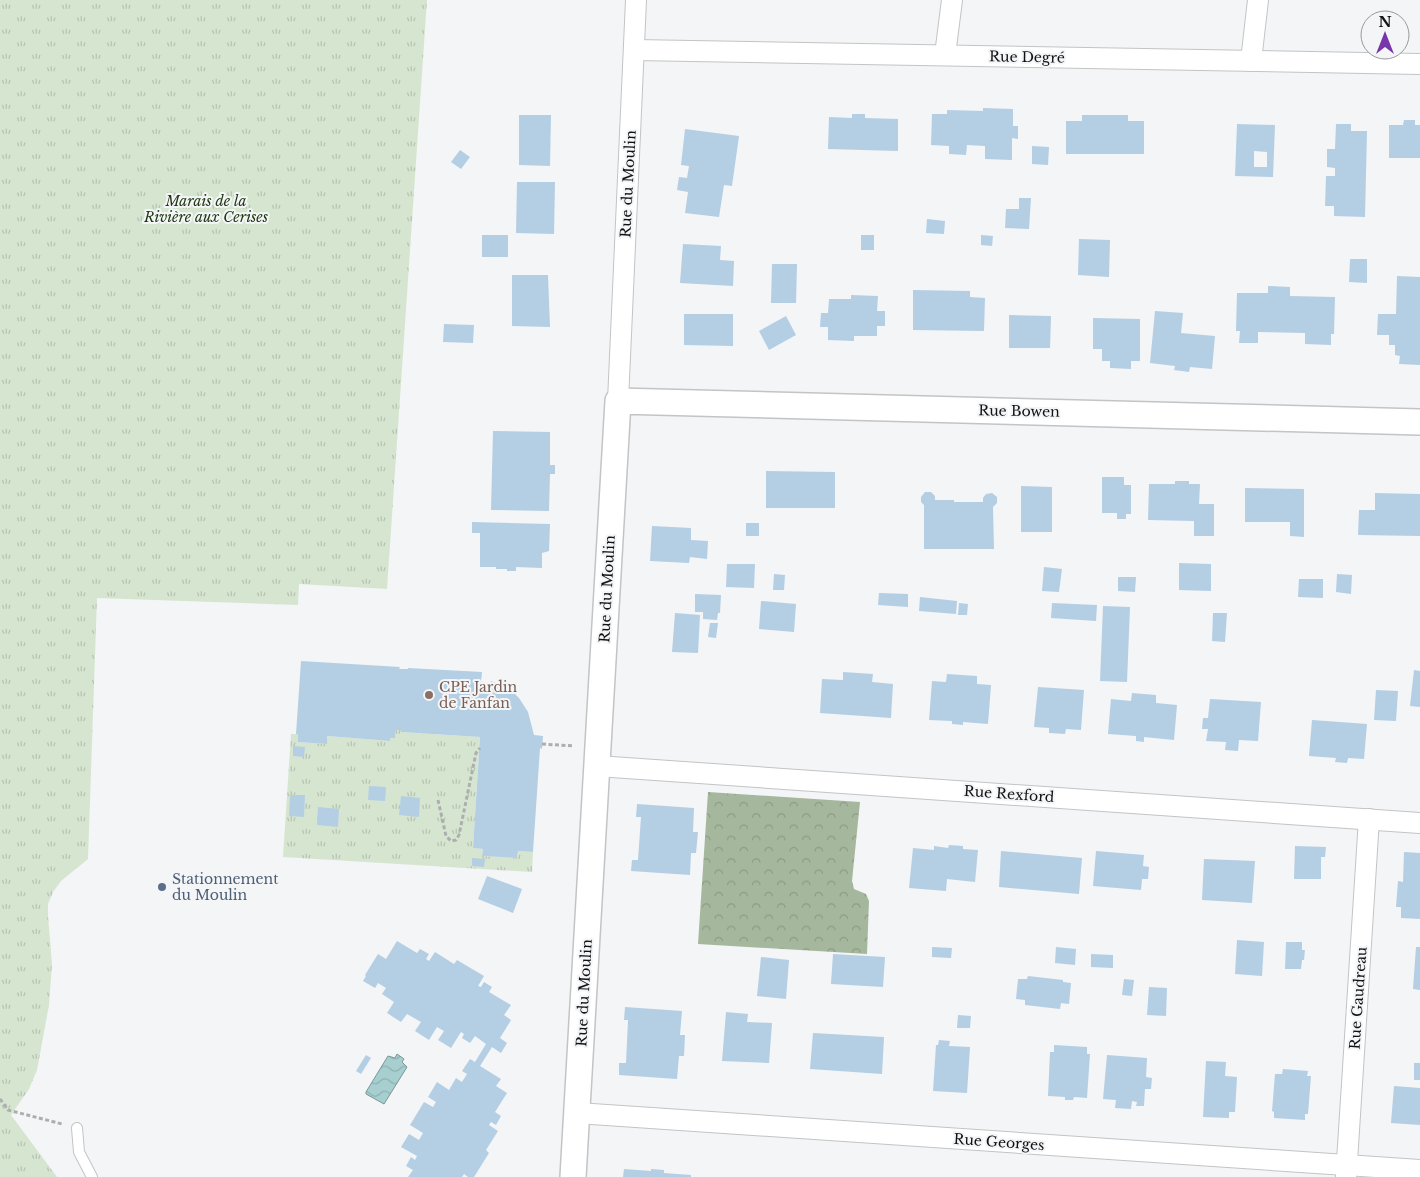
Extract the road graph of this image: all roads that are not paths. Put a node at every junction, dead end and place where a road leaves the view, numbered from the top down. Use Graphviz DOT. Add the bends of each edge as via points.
graph roads {
  1 [pos="636,0"];
  2 [pos="952,0"];
  3 [pos="1258,0"];
  4 [pos="635,50"];
  5 [pos="945,55"];
  6 [pos="1251,61"];
  7 [pos="1420,64"];
  8 [pos="618,401"];
  9 [pos="1420,422"];
  10 [pos="597,766"];
  11 [pos="1369,819"];
  12 [pos="1420,823"];
  13 [pos="577,1113"];
  14 [pos="77,1128"];
  15 [pos="1420,1170"];
  16 [pos="1347,1171"];
  17 [pos="92,1177"];
  18 [pos="573,1177"];
  1 -- 4 [label="street, Rue du Moulin"];
  2 -- 5 [label="street"];
  3 -- 6 [label="street"];
  4 -- 5 [label="street, Rue Degré"];
  4 -- 8 [label="street, Rue du Moulin"];
  5 -- 6 [label="street, Rue Degré"];
  6 -- 7 [label="street, Rue Degré"];
  8 -- 9 [label="street, Rue Bowen"];
  8 -- 10 [label="street, Rue du Moulin"];
  10 -- 11 [label="street, Rue Rexford"];
  10 -- 13 [label="street, Rue du Moulin"];
  11 -- 12 [label="street, Rue Rexford"];
  11 -- 16 [label="street, Rue Gaudreau"];
  13 -- 16 [label="street, Rue Georges"];
  13 -- 18 [label="street, Rue du Moulin"];
  14 -- 17 [label="lane" via="79,1152"];
  15 -- 16 [label="street, Rue Georges"];
}
